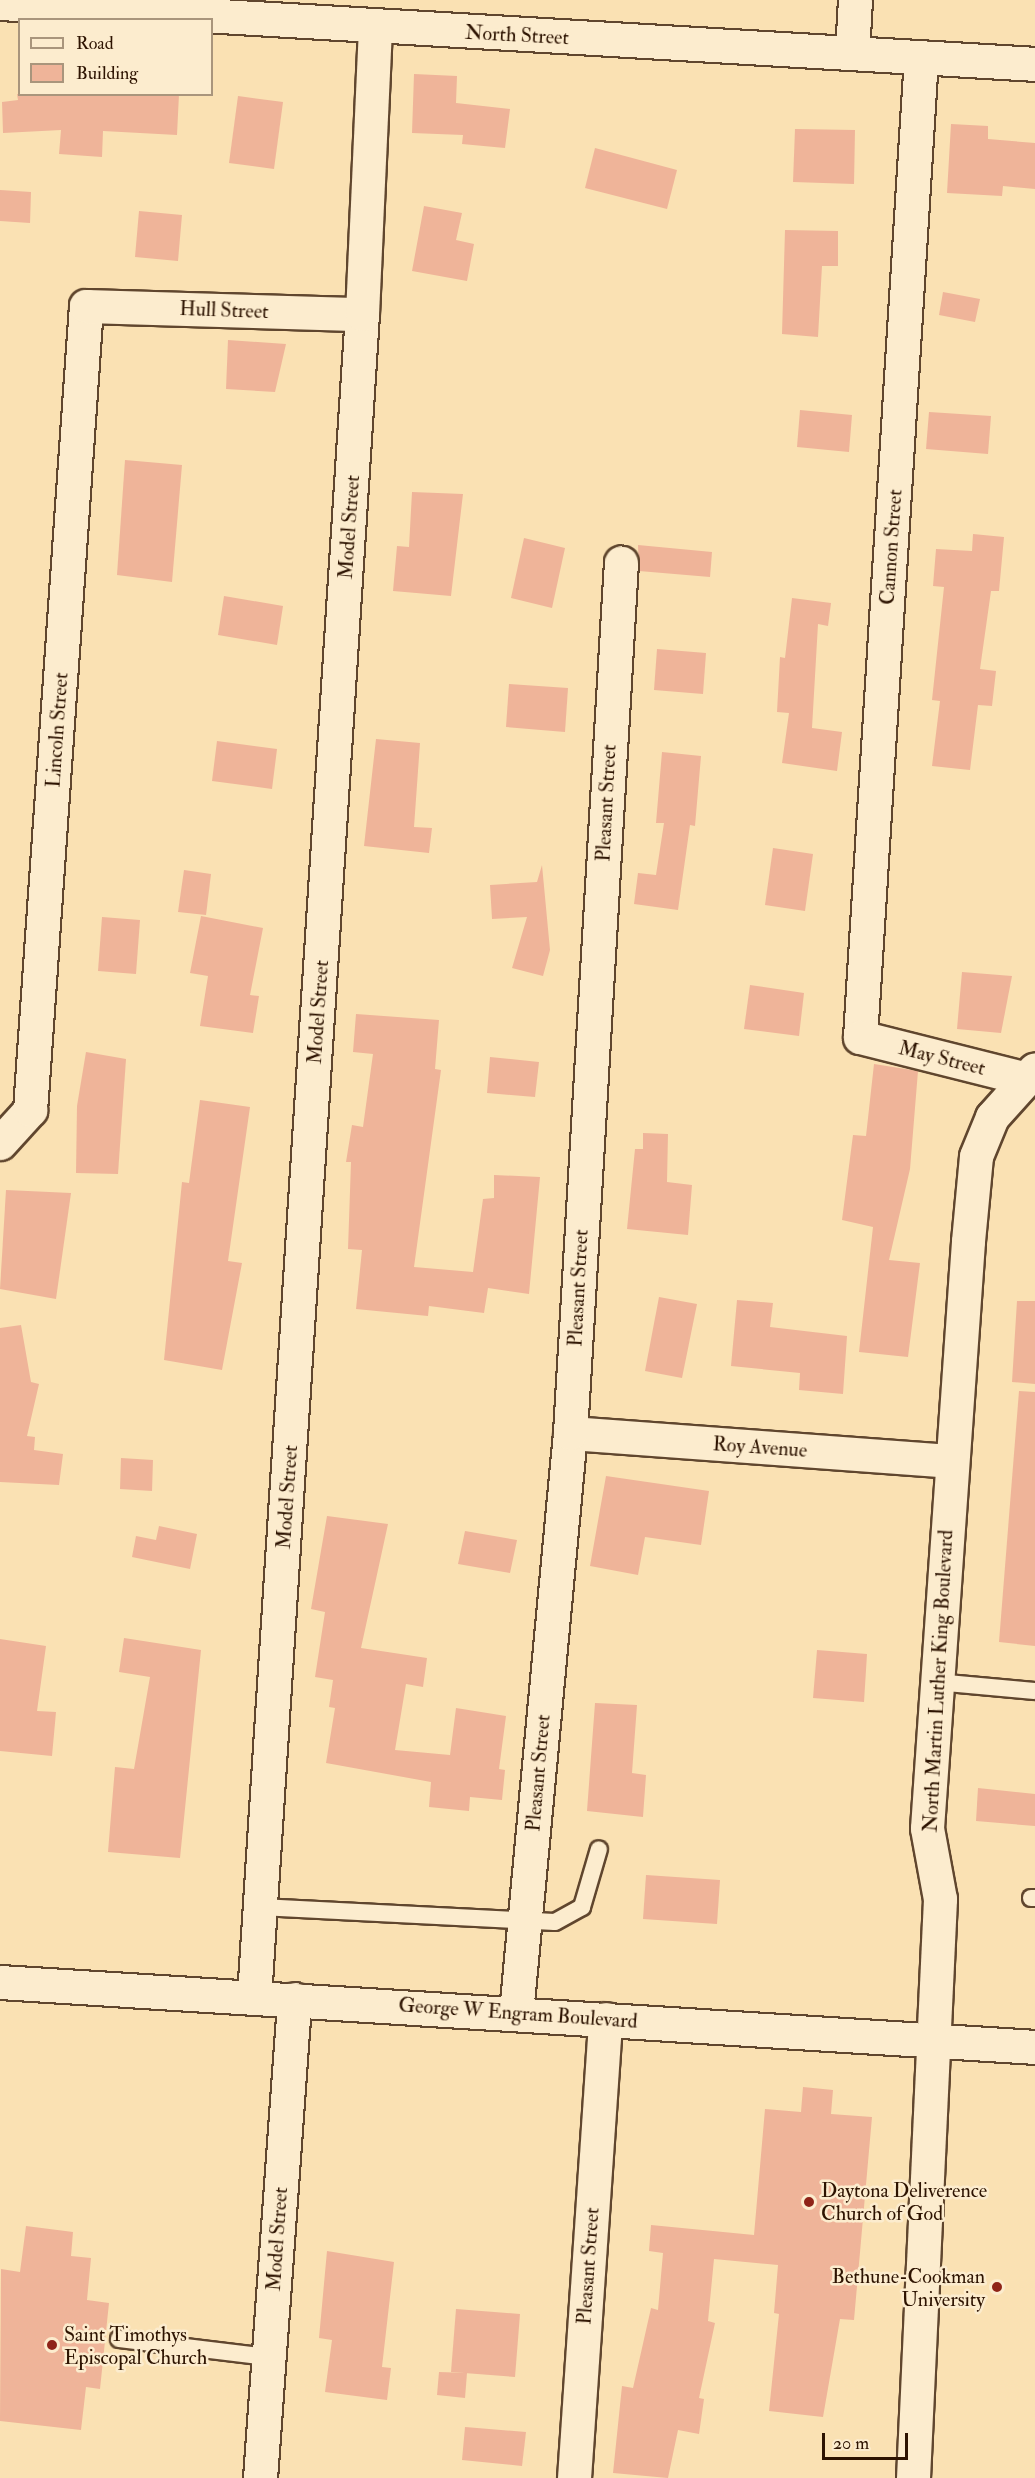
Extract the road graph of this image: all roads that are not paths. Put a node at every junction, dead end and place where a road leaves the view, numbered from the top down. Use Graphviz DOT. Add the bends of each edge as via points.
graph roads {
  1 [pos="855,0"];
  2 [pos="0,3"];
  3 [pos="303,12"];
  4 [pos="375,27"];
  5 [pos="852,53"];
  6 [pos="921,57"];
  7 [pos="1035,64"];
  8 [pos="86,306"];
  9 [pos="362,314"];
  10 [pos="621,562"];
  11 [pos="860,1037"];
  12 [pos="1029,1074"];
  13 [pos="0,1143"];
  14 [pos="570,1433"];
  15 [pos="950,1461"];
  16 [pos="936,1682"];
  17 [pos="1035,1691"];
  18 [pos="599,1849"];
  19 [pos="260,1907"];
  20 [pos="524,1922"];
  21 [pos="0,1982"];
  22 [pos="254,1997"];
  23 [pos="294,1999"];
  24 [pos="516,2013"];
  25 [pos="605,2019"];
  26 [pos="936,2039"];
  27 [pos="1035,2047"];
  28 [pos="119,2339"];
  29 [pos="268,2357"];
  30 [pos="260,2478"];
  31 [pos="574,2478"];
  32 [pos="913,2478"];
  1 -- 5 [label="street"];
  2 -- 3 [label="street, North Street"];
  3 -- 4 [label="street, North Street"];
  4 -- 5 [label="street, North Street"];
  4 -- 9 [label="street, Model Street"];
  5 -- 6 [label="street, North Street"];
  6 -- 7 [label="street, North Street"];
  6 -- 11 [label="street, Cannon Street"];
  8 -- 9 [label="street, Hull Street"];
  8 -- 13 [label="street, Lincoln Street" via="30,1110"];
  9 -- 19 [label="street, Model Street"];
  10 -- 14 [label="street, Pleasant Street"];
  11 -- 12 [label="street, May Street"];
  12 -- 15 [label="street, North Martin Luther King Boulevard" via="992,1117 976,1156"];
  14 -- 15 [label="street, Roy Avenue"];
  14 -- 20 [label="street, Pleasant Street"];
  15 -- 16 [label="street, North Martin Luther King Boulevard"];
  16 -- 17 [label="lane"];
  16 -- 26 [label="street, North Martin Luther King Boulevard" via="927,1828 940,1899"];
  18 -- 20 [label="lane" via="582,1906 555,1922"];
  19 -- 20 [label="lane"];
  19 -- 22 [label="street, Model Street"];
  20 -- 24 [label="street, Pleasant Street"];
  21 -- 22 [label="street, George W Engram Boulevard"];
  22 -- 23 [label="street, George W Engram Boulevard"];
  23 -- 24 [label="street, George W Engram Boulevard"];
  23 -- 29 [label="street, Model Street"];
  24 -- 25 [label="street, George W Engram Boulevard"];
  25 -- 26 [label="street, George W Engram Boulevard"];
  25 -- 31 [label="street, Pleasant Street"];
  26 -- 27 [label="street, George W Engram Boulevard"];
  26 -- 32 [label="street, North Martin Luther King Boulevard"];
  28 -- 29 [label="lane"];
  29 -- 30 [label="street, Model Street"];
}
